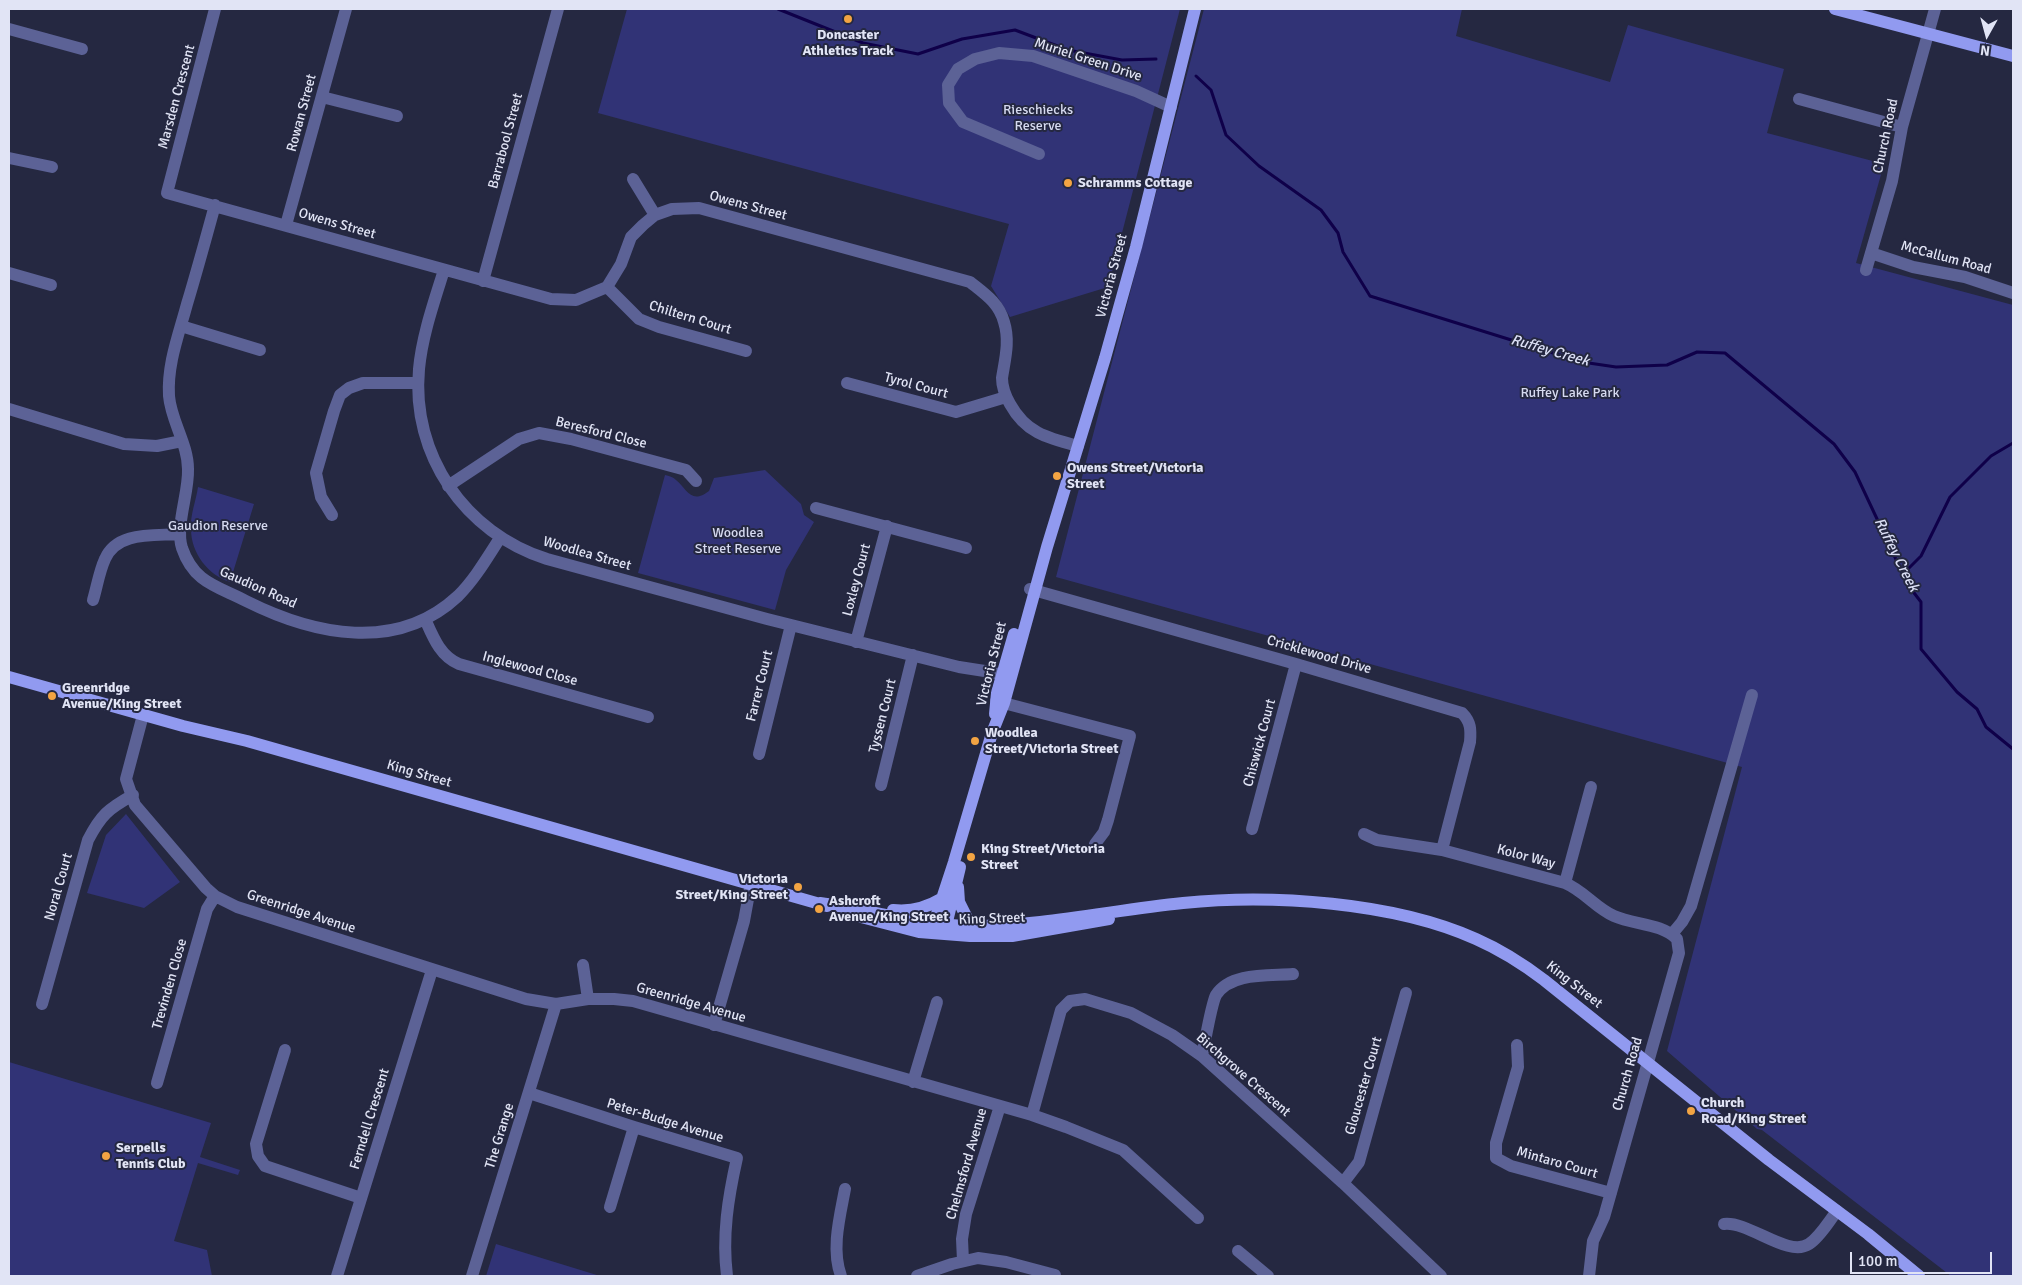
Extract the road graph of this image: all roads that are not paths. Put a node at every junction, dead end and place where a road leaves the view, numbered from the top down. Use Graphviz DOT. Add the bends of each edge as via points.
graph roads {
  1 [pos="215,9"];
  2 [pos="346,9"];
  3 [pos="558,9"];
  4 [pos="1195,9"];
  5 [pos="1836,9"];
  6 [pos="1934,9"];
  7 [pos="9,29"];
  8 [pos="1928,33"];
  9 [pos="82,49"];
  10 [pos="2013,56"];
  11 [pos="322,97"];
  12 [pos="1799,99"];
  13 [pos="1171,107"];
  14 [pos="397,116"];
  15 [pos="1902,127"];
  16 [pos="1039,154"];
  17 [pos="9,158"];
  18 [pos="52,167"];
  19 [pos="633,179"];
  20 [pos="167,193"];
  21 [pos="216,206"];
  22 [pos="655,215"];
  23 [pos="286,226"];
  24 [pos="1871,253"];
  25 [pos="444,270"];
  26 [pos="1866,270"];
  27 [pos="9,273"];
  28 [pos="483,281"];
  29 [pos="51,285"];
  30 [pos="607,287"];
  31 [pos="2013,293"];
  32 [pos="181,326"];
  33 [pos="260,350"];
  34 [pos="746,351"];
  35 [pos="418,383"];
  36 [pos="847,383"];
  37 [pos="1006,397"];
  38 [pos="9,409"];
  39 [pos="182,441"];
  40 [pos="1078,446"];
  41 [pos="696,481"];
  42 [pos="448,486"];
  43 [pos="816,508"];
  44 [pos="332,515"];
  45 [pos="887,526"];
  46 [pos="180,534"];
  47 [pos="500,538"];
  48 [pos="966,548"];
  49 [pos="1033,590"];
  50 [pos="93,600"];
  51 [pos="425,619"];
  52 [pos="791,625"];
  53 [pos="856,642"];
  54 [pos="914,655"];
  55 [pos="1296,664"];
  56 [pos="9,677"];
  57 [pos="1004,679"];
  58 [pos="1752,695"];
  59 [pos="1000,702"];
  60 [pos="143,715"];
  61 [pos="648,717"];
  62 [pos="759,754"];
  63 [pos="985,761"];
  64 [pos="881,785"];
  65 [pos="1591,788"];
  66 [pos="133,795"];
  67 [pos="1252,829"];
  68 [pos="1364,834"];
  69 [pos="1095,844"];
  70 [pos="1442,850"];
  71 [pos="957,880"];
  72 [pos="1565,883"];
  73 [pos="755,884"];
  74 [pos="215,896"];
  75 [pos="941,899"];
  76 [pos="820,903"];
  77 [pos="851,907"];
  78 [pos="1136,910"];
  79 [pos="971,926"];
  80 [pos="938,929"];
  81 [pos="1674,937"];
  82 [pos="583,965"];
  83 [pos="432,970"];
  84 [pos="1293,974"];
  85 [pos="1406,993"];
  86 [pos="588,999"];
  87 [pos="937,1002"];
  88 [pos="42,1004"];
  89 [pos="556,1004"];
  90 [pos="714,1025"];
  91 [pos="1517,1046"];
  92 [pos="285,1050"];
  93 [pos="1202,1056"];
  94 [pos="1647,1063"];
  95 [pos="914,1082"];
  96 [pos="157,1083"];
  97 [pos="529,1093"];
  98 [pos="1000,1106"];
  99 [pos="1032,1115"];
  100 [pos="634,1127"];
  101 [pos="1343,1183"];
  102 [pos="845,1189"];
  103 [pos="1611,1193"];
  104 [pos="361,1198"];
  105 [pos="610,1206"];
  106 [pos="1837,1211"];
  107 [pos="1198,1218"];
  108 [pos="1724,1224"];
  109 [pos="1238,1251"];
  110 [pos="963,1261"];
  111 [pos="1590,1272"];
  112 [pos="338,1276"];
  113 [pos="472,1276"];
  114 [pos="727,1276"];
  115 [pos="841,1276"];
  116 [pos="916,1276"];
  117 [pos="1055,1276"];
  118 [pos="1268,1276"];
  119 [pos="1441,1276"];
  120 [pos="1919,1276"];
  1 -- 20 [label="street, Marsden Crescent"];
  2 -- 11 [label="street, Rowan Street"];
  3 -- 28 [label="street, Barrabool Street"];
  4 -- 13 [label="main road, Victoria Street"];
  5 -- 8 [label="main road"];
  6 -- 8 [label="street, Church Road"];
  7 -- 9 [label="street"];
  8 -- 10 [label="main road"];
  8 -- 15 [label="street, Church Road"];
  11 -- 14 [label="street"];
  11 -- 23 [label="street, Rowan Street"];
  12 -- 15 [label="street"];
  13 -- 16 [label="street, Muriel Green Drive" via="1136,90 1033,56 999,53 975,59 958,69 948,85 949,103 963,122"];
  13 -- 40 [label="main road, Victoria Street" via="1132,263"];
  15 -- 24 [label="street, Church Road" via="1892,181"];
  17 -- 18 [label="street"];
  19 -- 22 [label="street"];
  20 -- 21 [label="street, Owens Street"];
  21 -- 23 [label="street, Owens Street"];
  21 -- 32 [label="street, Gaudion Road"];
  22 -- 30 [label="street, Owens Street" via="631,237 621,264"];
  22 -- 37 [label="street, Owens Street" via="672,209 699,208 970,282 992,299 1004,322 1008,343 1002,382"];
  23 -- 25 [label="street, Owens Street"];
  24 -- 26 [label="street, Church Road"];
  24 -- 31 [label="street, McCallum Road"];
  25 -- 28 [label="street, Owens Street"];
  25 -- 35 [label="street, Woodlea Street" via="421,355"];
  27 -- 29 [label="street"];
  28 -- 30 [label="street, Owens Street" via="551,299 576,300"];
  30 -- 34 [label="street, Chiltern Court" via="639,319"];
  32 -- 33 [label="street"];
  32 -- 39 [label="street, Gaudion Road" via="170,363 169,397"];
  35 -- 42 [label="street, Woodlea Street" via="418,406 424,434"];
  35 -- 44 [label="street" via="363,383 340,395 316,473 321,497"];
  36 -- 37 [label="street, Tyrol Court" via="956,412"];
  37 -- 40 [label="street, Owens Street" via="1018,418 1039,434"];
  38 -- 39 [label="street" via="124,444 157,446"];
  39 -- 46 [label="street, Gaudion Road" via="188,467"];
  40 -- 49 [label="main road, Victoria Street"];
  41 -- 42 [label="street, Beresford Close" via="686,470 539,433 519,439"];
  42 -- 47 [label="street, Woodlea Street" via="475,518"];
  43 -- 45 [label="street"];
  45 -- 48 [label="street"];
  45 -- 53 [label="street, Loxley Court"];
  46 -- 50 [label="street" via="126,538 114,545 104,559"];
  46 -- 51 [label="street, Gaudion Road" via="182,547 200,576 214,587 273,614 345,633 386,632"];
  47 -- 51 [label="street, Gaudion Road" via="466,587 450,603"];
  47 -- 52 [label="street, Woodlea Street" via="547,559"];
  49 -- 55 [label="street, Cricklewood Drive"];
  49 -- 57 [label="main road, Victoria Street"];
  51 -- 61 [label="street, Inglewood Close" via="441,650 453,662"];
  52 -- 53 [label="street, Woodlea Street"];
  52 -- 62 [label="street, Farrer Court"];
  53 -- 54 [label="street, Woodlea Street"];
  54 -- 57 [label="street, Woodlea Street"];
  54 -- 64 [label="street, Tyssen Court"];
  55 -- 67 [label="street, Chiswick Court"];
  55 -- 70 [label="street, Cricklewood Drive" via="1455,710 1468,719 1470,742"];
  56 -- 60 [label="main road, King Street"];
  57 -- 59 [label="main road, Victoria Street"];
  58 -- 81 [label="street" via="1691,906"];
  59 -- 63 [label="main road, Victoria Street"];
  59 -- 69 [label="street" via="1130,736 1108,820"];
  60 -- 66 [label="street, Greenridge Avenue" via="126,779"];
  60 -- 73 [label="main road, King Street" via="247,741"];
  63 -- 71 [label="main road, Victoria Street"];
  63 -- 75 [label="main road, Victoria Street"];
  65 -- 72 [label="street"];
  66 -- 74 [label="street, Greenridge Avenue" via="134,805 143,817"];
  66 -- 88 [label="street, Noral Court" via="111,807 98,821 88,840"];
  68 -- 70 [label="street, Kolor Way" via="1377,840"];
  70 -- 72 [label="street, Kolor Way"];
  71 -- 79 [label="main road" via="958,898"];
  71 -- 80 [label="main road, Victoria Street"];
  72 -- 81 [label="street, Kolor Way" via="1577,888 1614,916"];
  73 -- 76 [label="main road, King Street"];
  73 -- 90 [label="street" via="756,898 744,921"];
  74 -- 83 [label="street, Greenridge Avenue" via="237,907"];
  74 -- 96 [label="street, Trevinden Close" via="207,909"];
  75 -- 77 [label="main road" via="915,910"];
  75 -- 80 [label="main road, Victoria Street"];
  76 -- 77 [label="main road, King Street"];
  76 -- 80 [label="main road, King Street" via="904,929"];
  77 -- 80 [label="main road, King Street"];
  78 -- 79 [label="main road, King Street"];
  78 -- 80 [label="main road, King Street" via="1087,924 1012,936"];
  78 -- 94 [label="main road, King Street" via="1203,902 1265,901 1353,908 1440,926 1491,946 1522,964"];
  79 -- 80 [label="main road, King Street"];
  81 -- 94 [label="street, Church Road" via="1679,953"];
  82 -- 86 [label="street"];
  83 -- 89 [label="street, Greenridge Avenue" via="526,999"];
  83 -- 104 [label="street, Ferndell Crescent"];
  84 -- 93 [label="street" via="1241,978 1226,984 1216,996"];
  85 -- 101 [label="street, Gloucester Court" via="1359,1162"];
  86 -- 89 [label="street, Greenridge Avenue"];
  86 -- 90 [label="street, Greenridge Avenue" via="633,1001"];
  87 -- 95 [label="street"];
  89 -- 97 [label="street, The Grange"];
  90 -- 95 [label="street, Greenridge Avenue"];
  91 -- 103 [label="street, Mintaro Court" via="1518,1067 1491,1161"];
  92 -- 104 [label="street" via="256,1144 258,1156 265,1166"];
  93 -- 99 [label="street, Birchgrove Crescent" via="1131,1013 1085,999 1070,1001 1061,1010"];
  93 -- 101 [label="street, Birchgrove Crescent"];
  94 -- 103 [label="street, Church Road"];
  94 -- 106 [label="main road, King Street"];
  95 -- 98 [label="street, Greenridge Avenue"];
  97 -- 100 [label="street, Peter-Budge Avenue"];
  97 -- 113 [label="street, The Grange"];
  98 -- 99 [label="street, Greenridge Avenue"];
  98 -- 110 [label="street, Chelmsford Avenue" via="966,1214"];
  99 -- 107 [label="street, Greenridge Avenue" via="1123,1150"];
  100 -- 105 [label="street"];
  100 -- 114 [label="street, Peter-Budge Avenue" via="737,1158 726,1218 724,1252"];
  101 -- 119 [label="street, Birchgrove Crescent"];
  102 -- 115 [label="street" via="838,1227 837,1252"];
  103 -- 111 [label="street, Church Road" via="1593,1242"];
  104 -- 112 [label="street, Ferndell Crescent"];
  106 -- 108 [label="street" via="1812,1242 1800,1248 1784,1245 1740,1225"];
  106 -- 120 [label="main road, King Street"];
  109 -- 118 [label="street"];
  110 -- 116 [label="street"];
  110 -- 117 [label="street" via="978,1258 1006,1262"];
}
